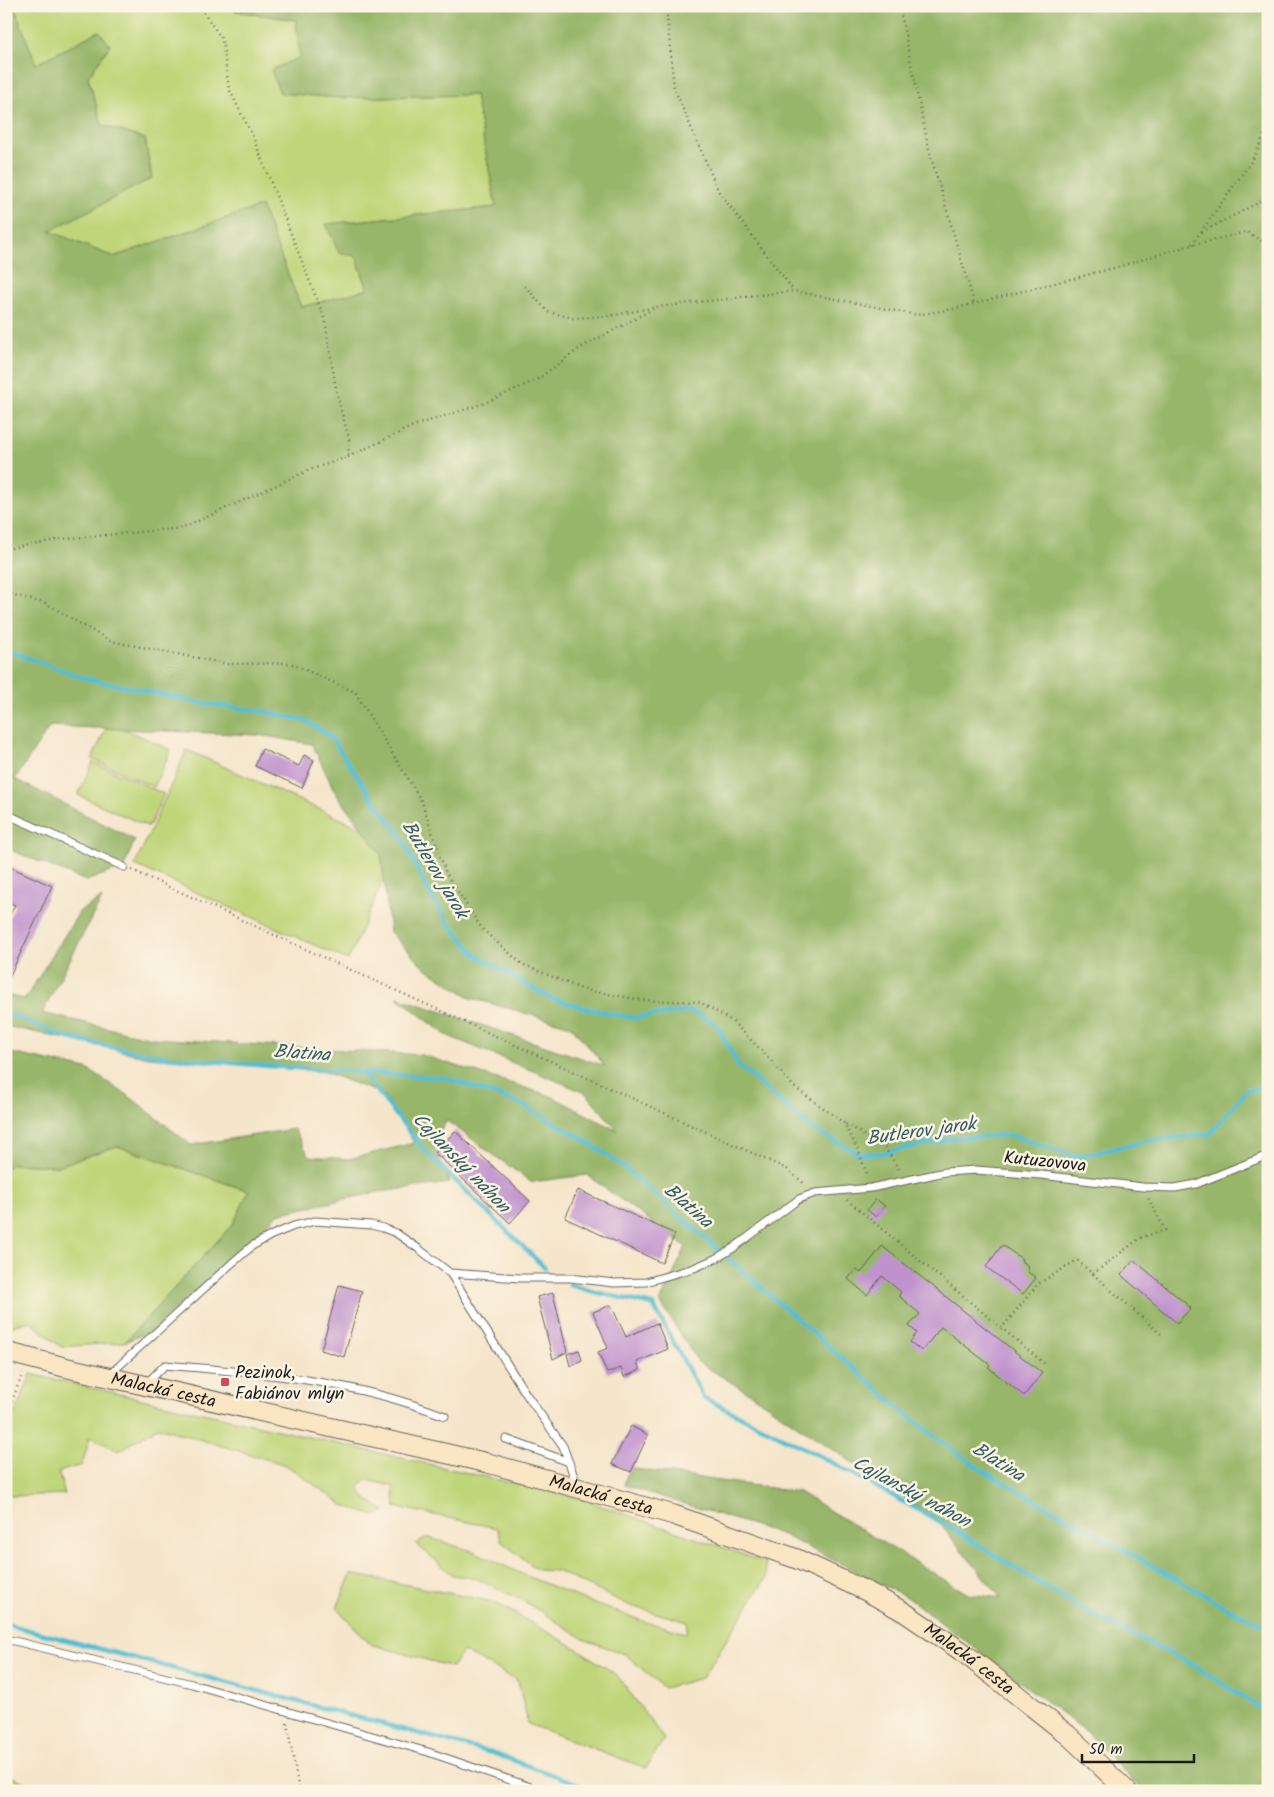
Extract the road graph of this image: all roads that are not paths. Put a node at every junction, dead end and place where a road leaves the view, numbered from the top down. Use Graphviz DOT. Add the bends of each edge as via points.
graph roads {
  1 [pos="6,814"];
  2 [pos="124,867"];
  3 [pos="1268,1155"];
  4 [pos="450,1272"];
  5 [pos="6,1352"];
  6 [pos="107,1377"];
  7 [pos="144,1386"];
  8 [pos="445,1416"];
  9 [pos="506,1440"];
  10 [pos="569,1462"];
  11 [pos="578,1487"];
  12 [pos="6,1639"];
  13 [pos="542,1791"];
  14 [pos="1127,1791"];
  1 -- 2 [label="lane"];
  3 -- 4 [label="lane, Kutuzovova" via="1196,1184 1175,1188 1143,1188 976,1170 945,1172 871,1188 815,1193 799,1199 717,1258 646,1282"];
  4 -- 6 [label="lane" via="419,1248 383,1228 315,1221 294,1226 252,1246"];
  4 -- 10 [label="lane" via="526,1394 563,1446"];
  5 -- 6 [label="main road, Malacká cesta"];
  6 -- 7 [label="main road, Malacká cesta"];
  7 -- 8 [label="lane" via="165,1365 264,1373 345,1385"];
  7 -- 11 [label="main road, Malacká cesta" via="429,1449"];
  9 -- 10 [label="lane"];
  10 -- 11 [label="lane"];
  11 -- 14 [label="main road, Malacká cesta" via="674,1515 756,1544 868,1592 904,1612 971,1658 1068,1735"];
  12 -- 13 [label="lane" via="192,1684 428,1752"];
}
